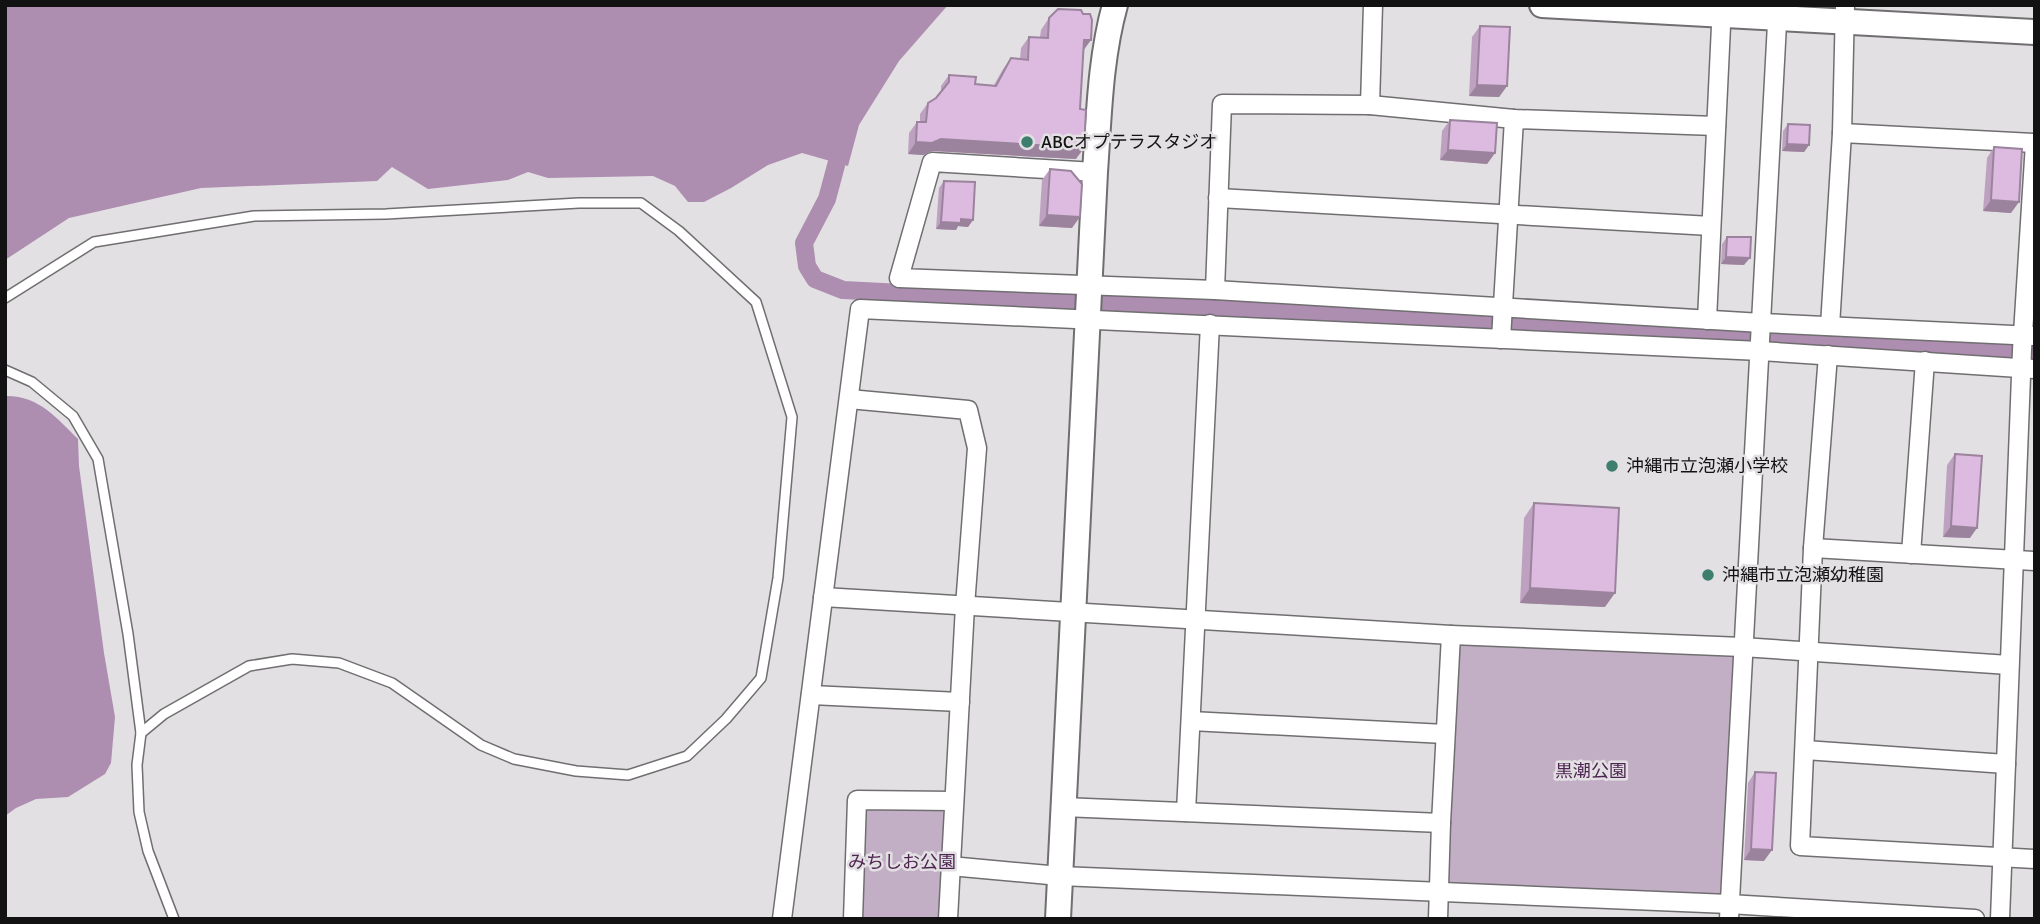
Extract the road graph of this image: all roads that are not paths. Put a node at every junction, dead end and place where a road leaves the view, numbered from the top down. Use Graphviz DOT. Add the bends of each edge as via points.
graph roads {
  1 [pos="1115,5"];
  2 [pos="1373,5"];
  3 [pos="1542,5"];
  4 [pos="1721,10"];
  5 [pos="1778,12"];
  6 [pos="1844,13"];
  7 [pos="2035,32"];
  8 [pos="1370,106"];
  9 [pos="1514,119"];
  10 [pos="1716,126"];
  11 [pos="1842,133"];
  12 [pos="2035,143"];
  13 [pos="1095,172"];
  14 [pos="1218,198"];
  15 [pos="1509,214"];
  16 [pos="1712,226"];
  17 [pos="1214,290"];
  18 [pos="5,298"];
  19 [pos="1089,303"];
  20 [pos="1504,308"];
  21 [pos="1707,320"];
  22 [pos="1762,323"];
  23 [pos="1210,324"];
  24 [pos="1830,326"];
  25 [pos="2029,335"];
  26 [pos="1501,339"];
  27 [pos="1760,351"];
  28 [pos="1828,355"];
  29 [pos="1925,362"];
  30 [pos="2028,368"];
  31 [pos="5,370"];
  32 [pos="849,399"];
  33 [pos="1813,548"];
  34 [pos="1911,554"];
  35 [pos="2012,560"];
  36 [pos="2035,561"];
  37 [pos="824,597"];
  38 [pos="965,606"];
  39 [pos="1073,612"];
  40 [pos="1195,619"];
  41 [pos="1451,635"];
  42 [pos="1742,647"];
  43 [pos="1809,653"];
  44 [pos="2009,665"];
  45 [pos="811,695"];
  46 [pos="960,702"];
  47 [pos="1191,721"];
  48 [pos="141,733"];
  49 [pos="1446,734"];
  50 [pos="1805,750"];
  51 [pos="2006,764"];
  52 [pos="954,801"];
  53 [pos="1063,807"];
  54 [pos="1186,812"];
  55 [pos="1441,823"];
  56 [pos="2002,858"];
  57 [pos="2035,859"];
  58 [pos="950,866"];
  59 [pos="1060,876"];
  60 [pos="1439,891"];
  61 [pos="1729,911"];
  62 [pos="174,919"];
  63 [pos="782,919"];
  64 [pos="853,919"];
  65 [pos="948,919"];
  66 [pos="1058,919"];
  67 [pos="1438,919"];
  68 [pos="1975,919"];
  69 [pos="2000,919"];
  1 -- 13 [label="street" via="1102,73"];
  2 -- 8 [label="street"];
  3 -- 4 [label="street"];
  4 -- 5 [label="street"];
  4 -- 10 [label="street"];
  5 -- 6 [label="street"];
  5 -- 22 [label="street"];
  6 -- 7 [label="street"];
  6 -- 11 [label="street"];
  8 -- 9 [label="street"];
  8 -- 14 [label="street" via="1222,104"];
  9 -- 10 [label="street"];
  9 -- 15 [label="street"];
  10 -- 16 [label="street"];
  11 -- 12 [label="street"];
  11 -- 24 [label="street"];
  12 -- 25 [label="street"];
  13 -- 19 [label="street"];
  13 -- 19 [label="street" via="932,162 899,278"];
  14 -- 15 [label="street"];
  14 -- 17 [label="street"];
  15 -- 16 [label="street"];
  15 -- 20 [label="street"];
  16 -- 21 [label="street"];
  17 -- 19 [label="street"];
  17 -- 20 [label="street"];
  18 -- 48 [label="lane" via="94,242 254,216 641,203 679,231 756,302 792,417 778,578 761,678 687,756 628,775 514,759 481,744 392,683 339,663 292,659 249,666 164,714"];
  19 -- 23 [label="street"];
  19 -- 32 [label="street" via="860,309"];
  19 -- 39 [label="street"];
  20 -- 21 [label="street"];
  20 -- 26 [label="street"];
  21 -- 22 [label="street"];
  22 -- 24 [label="street"];
  22 -- 27 [label="street"];
  23 -- 26 [label="street"];
  23 -- 40 [label="street"];
  24 -- 25 [label="street"];
  25 -- 30 [label="street"];
  26 -- 27 [label="street"];
  27 -- 28 [label="street"];
  27 -- 42 [label="street"];
  28 -- 29 [label="street"];
  28 -- 33 [label="street"];
  29 -- 30 [label="street"];
  29 -- 34 [label="street"];
  30 -- 35 [label="street"];
  31 -- 48 [label="lane" via="32,382 74,416 98,459"];
  32 -- 37 [label="street"];
  32 -- 38 [label="street" via="968,410 977,448"];
  33 -- 34 [label="street"];
  33 -- 43 [label="street"];
  34 -- 35 [label="street"];
  35 -- 36 [label="street"];
  35 -- 44 [label="street"];
  37 -- 38 [label="street"];
  37 -- 45 [label="street"];
  38 -- 39 [label="street"];
  38 -- 46 [label="street"];
  39 -- 40 [label="street"];
  39 -- 53 [label="street"];
  40 -- 41 [label="street"];
  40 -- 47 [label="street"];
  41 -- 42 [label="street"];
  41 -- 49 [label="street"];
  42 -- 43 [label="street"];
  42 -- 61 [label="street"];
  43 -- 44 [label="street"];
  43 -- 50 [label="street"];
  44 -- 51 [label="street"];
  45 -- 46 [label="street"];
  45 -- 63 [label="street"];
  46 -- 52 [label="street"];
  47 -- 49 [label="street"];
  47 -- 54 [label="street"];
  48 -- 62 [label="lane" via="139,812 148,851"];
  49 -- 55 [label="street"];
  50 -- 51 [label="street"];
  50 -- 56 [label="street" via="1800,846"];
  51 -- 56 [label="street"];
  52 -- 58 [label="street"];
  52 -- 64 [label="street" via="857,800"];
  53 -- 54 [label="street"];
  53 -- 59 [label="street"];
  54 -- 55 [label="street"];
  55 -- 60 [label="street"];
  56 -- 57 [label="street"];
  56 -- 69 [label="street"];
  58 -- 59 [label="street"];
  58 -- 65 [label="street"];
  59 -- 60 [label="street"];
  59 -- 66 [label="street"];
  60 -- 61 [label="street"];
  60 -- 67 [label="street"];
  61 -- 68 [label="street"];
}
